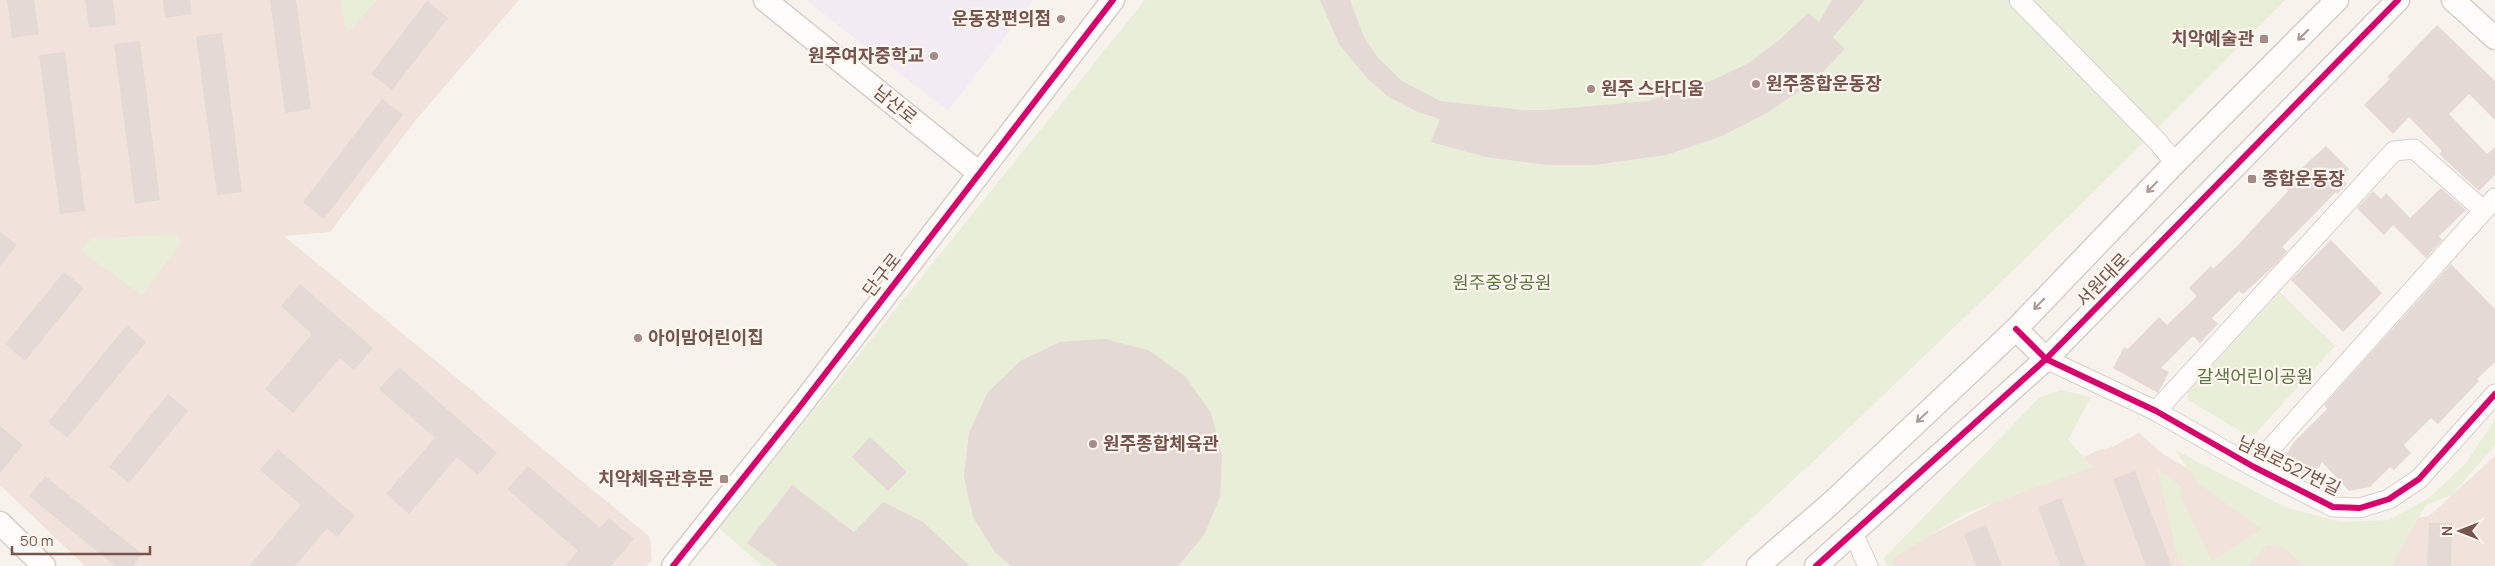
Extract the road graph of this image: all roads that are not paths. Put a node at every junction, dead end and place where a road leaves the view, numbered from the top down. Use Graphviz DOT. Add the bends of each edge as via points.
graph roads {
  1 [pos="765,0"];
  2 [pos="1113,0"];
  3 [pos="2020,0"];
  4 [pos="2337,0"];
  5 [pos="2398,0"];
  6 [pos="2453,0"];
  7 [pos="2495,38"];
  8 [pos="2175,163"];
  9 [pos="978,172"];
  10 [pos="2489,204"];
  11 [pos="2016,329"];
  12 [pos="2046,360"];
  13 [pos="2495,394"];
  14 [pos="2156,411"];
  15 [pos="2254,467"];
  16 [pos="1829,505"];
  17 [pos="0,524"];
  18 [pos="1853,532"];
  19 [pos="44,566"];
  20 [pos="673,566"];
  21 [pos="1758,566"];
  22 [pos="1816,566"];
  23 [pos="1868,566"];
  1 -- 9 [label="street, 남산로"];
  2 -- 9 [label="street, 단구로"];
  3 -- 8 [label="street"];
  4 -- 8 [label="street, 서원대로, one-way"];
  5 -- 12 [label="street, 서원대로"];
  6 -- 7 [label="street"];
  8 -- 11 [label="street, 서원대로, one-way"];
  9 -- 20 [label="street, 단구로" via="798,409"];
  10 -- 14 [label="street, 남원로527번길" via="2414,149 2394,151"];
  10 -- 15 [label="street, 남원로527번길"];
  11 -- 12 [label="street"];
  11 -- 16 [label="street, 서원대로, one-way"];
  12 -- 14 [label="street, 남원로527번길"];
  12 -- 18 [label="street, 서원대로"];
  13 -- 15 [label="street, 남원로527번길" via="2419,479 2382,502 2360,508 2333,507"];
  14 -- 15 [label="street, 남원로527번길"];
  16 -- 18 [label="street"];
  16 -- 21 [label="street, 서원대로"];
  17 -- 19 [label="street"];
  18 -- 22 [label="street, 서원대로"];
  18 -- 23 [label="street"];
}
